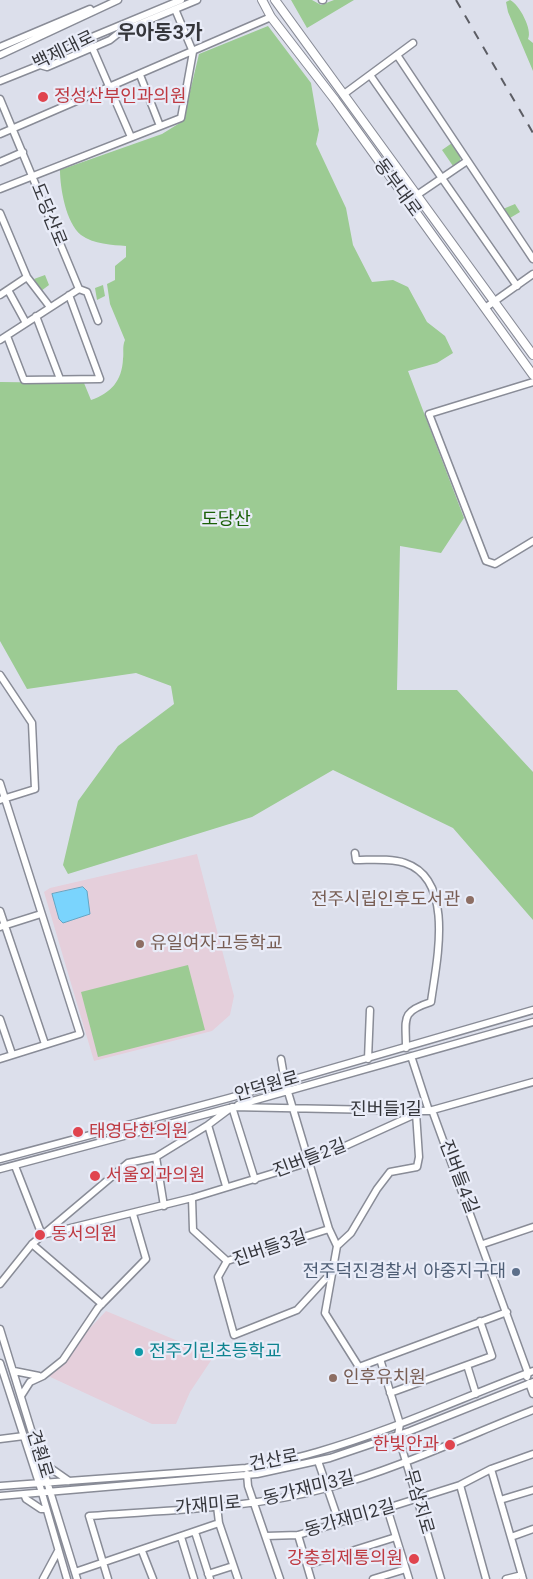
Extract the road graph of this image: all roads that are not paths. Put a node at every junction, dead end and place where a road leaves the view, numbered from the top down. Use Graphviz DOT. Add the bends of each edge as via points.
graph roads {
  1 [pos="196,0"];
  2 [pos="262,0"];
  3 [pos="275,0"];
  4 [pos="116,1"];
  5 [pos="186,1"];
  6 [pos="175,9"];
  7 [pos="93,11"];
  8 [pos="271,17"];
  9 [pos="127,23"];
  10 [pos="138,24"];
  11 [pos="120,32"];
  12 [pos="414,43"];
  13 [pos="0,47"];
  14 [pos="92,47"];
  15 [pos="193,52"];
  16 [pos="0,55"];
  17 [pos="397,55"];
  18 [pos="40,65"];
  19 [pos="140,75"];
  20 [pos="370,75"];
  21 [pos="0,81"];
  22 [pos="110,89"];
  23 [pos="344,94"];
  24 [pos="0,99"];
  25 [pos="160,126"];
  26 [pos="12,129"];
  27 [pos="0,134"];
  28 [pos="131,137"];
  29 [pos="23,152"];
  30 [pos="467,161"];
  31 [pos="0,162"];
  32 [pos="32,176"];
  33 [pos="442,177"];
  34 [pos="0,189"];
  35 [pos="417,195"];
  36 [pos="0,213"];
  37 [pos="533,259"];
  38 [pos="533,274"];
  39 [pos="28,277"];
  40 [pos="517,286"];
  41 [pos="79,289"];
  42 [pos="8,290"];
  43 [pos="0,295"];
  44 [pos="68,295"];
  45 [pos="494,302"];
  46 [pos="50,307"];
  47 [pos="485,308"];
  48 [pos="36,316"];
  49 [pos="98,321"];
  50 [pos="26,323"];
  51 [pos="2,336"];
  52 [pos="533,355"];
  53 [pos="533,375"];
  54 [pos="60,379"];
  55 [pos="533,382"];
  56 [pos="533,541"];
  57 [pos="0,675"];
  58 [pos="0,783"];
  59 [pos="2,799"];
  60 [pos="355,853"];
  61 [pos="0,911"];
  62 [pos="41,914"];
  63 [pos="2,926"];
  64 [pos="370,1010"];
  65 [pos="533,1010"];
  66 [pos="0,1019"];
  67 [pos="533,1022"];
  68 [pos="45,1044"];
  69 [pos="406,1048"];
  70 [pos="12,1054"];
  71 [pos="411,1056"];
  72 [pos="0,1059"];
  73 [pos="281,1059"];
  74 [pos="368,1059"];
  75 [pos="285,1082"];
  76 [pos="533,1082"];
  77 [pos="289,1091"];
  78 [pos="232,1107"];
  79 [pos="295,1109"];
  80 [pos="428,1110"];
  81 [pos="416,1113"];
  82 [pos="208,1125"];
  83 [pos="156,1157"];
  84 [pos="0,1159"];
  85 [pos="310,1162"];
  86 [pos="15,1166"];
  87 [pos="0,1170"];
  88 [pos="255,1180"];
  89 [pos="226,1186"];
  90 [pos="192,1198"];
  91 [pos="164,1206"];
  92 [pos="134,1214"];
  93 [pos="533,1227"];
  94 [pos="329,1229"];
  95 [pos="42,1235"];
  96 [pos="32,1244"];
  97 [pos="483,1244"];
  98 [pos="337,1246"];
  99 [pos="227,1261"];
  100 [pos="332,1272"];
  101 [pos="0,1284"];
  102 [pos="102,1304"];
  103 [pos="507,1312"];
  104 [pos="480,1321"];
  105 [pos="0,1329"];
  106 [pos="380,1359"];
  107 [pos="0,1363"];
  108 [pos="467,1364"];
  109 [pos="14,1371"];
  110 [pos="530,1372"];
  111 [pos="30,1379"];
  112 [pos="529,1384"];
  113 [pos="390,1393"];
  114 [pos="476,1394"];
  115 [pos="533,1394"];
  116 [pos="21,1396"];
  117 [pos="533,1410"];
  118 [pos="400,1424"];
  119 [pos="398,1435"];
  120 [pos="24,1436"];
  121 [pos="0,1439"];
  122 [pos="533,1454"];
  123 [pos="318,1461"];
  124 [pos="406,1461"];
  125 [pos="43,1466"];
  126 [pos="246,1468"];
  127 [pos="491,1469"];
  128 [pos="247,1476"];
  129 [pos="69,1481"];
  130 [pos="48,1482"];
  131 [pos="39,1483"];
  132 [pos="460,1485"];
  133 [pos="0,1486"];
  134 [pos="326,1488"];
  135 [pos="533,1490"];
  136 [pos="42,1492"];
  137 [pos="51,1492"];
  138 [pos="24,1494"];
  139 [pos="0,1496"];
  140 [pos="416,1499"];
  141 [pos="500,1500"];
  142 [pos="254,1502"];
  143 [pos="217,1506"];
  144 [pos="387,1508"];
  145 [pos="46,1509"];
  146 [pos="338,1522"];
  147 [pos="219,1523"];
  148 [pos="533,1529"];
  149 [pos="195,1532"];
  150 [pos="298,1535"];
  151 [pos="266,1536"];
  152 [pos="181,1537"];
  153 [pos="396,1537"];
  154 [pos="511,1537"];
  155 [pos="58,1551"];
  156 [pos="142,1551"];
  157 [pos="102,1563"];
  158 [pos="307,1565"];
  159 [pos="406,1569"];
  160 [pos="236,1572"];
  161 [pos="76,1576"];
  162 [pos="209,1576"];
  163 [pos="522,1577"];
  164 [pos="43,1579"];
  165 [pos="67,1579"];
  166 [pos="108,1579"];
  167 [pos="153,1579"];
  168 [pos="194,1579"];
  169 [pos="280,1579"];
  170 [pos="311,1579"];
  171 [pos="373,1579"];
  172 [pos="409,1579"];
  173 [pos="441,1579"];
  174 [pos="486,1579"];
  175 [pos="506,1579"];
  1 -- 5 [label="street"];
  2 -- 8 [label="main road, 동부대로"];
  3 -- 23 [label="main road, 동부대로"];
  4 -- 7 [label="street, 백제대로"];
  5 -- 6 [label="street"];
  5 -- 9 [label="street, 백제대로"];
  6 -- 10 [label="street"];
  6 -- 15 [label="street"];
  7 -- 13 [label="street, 백제대로" via="90,9"];
  7 -- 16 [label="street, 백제대로"];
  8 -- 15 [label="street"];
  8 -- 47 [label="main road, 동부대로"];
  9 -- 10 [label="street"];
  9 -- 11 [label="street"];
  9 -- 18 [label="street, 백제대로" via="92,37"];
  10 -- 11 [label="street"];
  11 -- 14 [label="street"];
  12 -- 17 [label="street"];
  14 -- 18 [label="street" via="47,67"];
  14 -- 22 [label="street"];
  15 -- 19 [label="street"];
  15 -- 25 [label="street" via="181,118"];
  17 -- 20 [label="street"];
  17 -- 30 [label="street"];
  18 -- 21 [label="street, 백제대로"];
  19 -- 22 [label="street"];
  19 -- 25 [label="street"];
  20 -- 23 [label="street"];
  20 -- 33 [label="street"];
  22 -- 26 [label="street"];
  22 -- 28 [label="street"];
  23 -- 35 [label="main road, 동부대로"];
  24 -- 26 [label="street, 도당산로"];
  25 -- 28 [label="street"];
  26 -- 27 [label="street"];
  26 -- 29 [label="street, 도당산로"];
  28 -- 32 [label="street"];
  29 -- 31 [label="street"];
  29 -- 32 [label="street, 도당산로"];
  30 -- 33 [label="street"];
  30 -- 37 [label="street"];
  32 -- 34 [label="street"];
  32 -- 41 [label="street, 도당산로"];
  33 -- 35 [label="street"];
  33 -- 40 [label="street"];
  35 -- 45 [label="main road, 동부대로"];
  36 -- 39 [label="street"];
  38 -- 40 [label="street"];
  39 -- 42 [label="street"];
  39 -- 46 [label="street"];
  40 -- 45 [label="street"];
  41 -- 44 [label="street"];
  41 -- 49 [label="street, 도당산로" via="87,292"];
  42 -- 43 [label="street"];
  42 -- 50 [label="street"];
  44 -- 46 [label="street"];
  44 -- 54 [label="street" via="100,379"];
  45 -- 47 [label="street"];
  45 -- 52 [label="main road, 동부대로"];
  46 -- 48 [label="street"];
  47 -- 53 [label="main road, 동부대로"];
  48 -- 50 [label="street"];
  48 -- 54 [label="street"];
  50 -- 51 [label="street"];
  51 -- 54 [label="street" via="24,380"];
  55 -- 56 [label="street" via="429,414 486,561 495,564"];
  57 -- 59 [label="street" via="32,723 35,789"];
  58 -- 59 [label="street"];
  59 -- 62 [label="street"];
  60 -- 69 [label="street" via="356,860 408,864 433,886 437,899 439,946 431,1002 413,1008 406,1016"];
  61 -- 63 [label="street"];
  62 -- 63 [label="street"];
  62 -- 68 [label="street" via="80,1034"];
  63 -- 68 [label="street"];
  64 -- 74 [label="street"];
  65 -- 69 [label="street, 안덕원로"];
  66 -- 70 [label="street"];
  67 -- 71 [label="street, 안덕원로"];
  68 -- 70 [label="street"];
  69 -- 74 [label="street, 안덕원로"];
  70 -- 72 [label="street"];
  71 -- 77 [label="street, 안덕원로"];
  71 -- 80 [label="street, 진버들4길"];
  73 -- 75 [label="street"];
  74 -- 75 [label="street, 안덕원로"];
  75 -- 77 [label="street"];
  75 -- 84 [label="street, 안덕원로"];
  76 -- 80 [label="street, 진버들1길"];
  77 -- 78 [label="street, 안덕원로"];
  77 -- 79 [label="street"];
  78 -- 79 [label="street, 진버들1길"];
  78 -- 82 [label="street"];
  78 -- 86 [label="street, 안덕원로"];
  78 -- 88 [label="street"];
  79 -- 80 [label="street, 진버들1길"];
  79 -- 85 [label="street"];
  80 -- 81 [label="street, 진버들2길"];
  80 -- 97 [label="street, 진버들4길"];
  81 -- 85 [label="street, 진버들2길"];
  81 -- 98 [label="street" via="417,1167 390,1172 351,1233"];
  82 -- 83 [label="street"];
  82 -- 89 [label="street"];
  83 -- 91 [label="street"];
  83 -- 95 [label="street" via="128,1163"];
  85 -- 88 [label="street, 진버들2길"];
  85 -- 94 [label="street, 진버들3길"];
  86 -- 87 [label="street, 안덕원로"];
  86 -- 95 [label="street"];
  88 -- 89 [label="street, 진버들2길"];
  89 -- 90 [label="street, 진버들2길"];
  90 -- 91 [label="street, 진버들2길"];
  90 -- 99 [label="street" via="194,1230"];
  91 -- 92 [label="street, 진버들2길"];
  92 -- 95 [label="street, 진버들2길"];
  92 -- 102 [label="street" via="146,1259"];
  93 -- 97 [label="street"];
  94 -- 98 [label="street, 진버들3길"];
  94 -- 99 [label="street, 진버들3길"];
  95 -- 96 [label="street"];
  96 -- 101 [label="street"];
  96 -- 102 [label="street"];
  97 -- 103 [label="street, 진버들4길"];
  98 -- 100 [label="street"];
  99 -- 100 [label="street, 진버들3길" via="218,1277 234,1335 297,1310"];
  100 -- 106 [label="street" via="324,1313 359,1367"];
  102 -- 111 [label="street" via="63,1360 43,1376"];
  103 -- 104 [label="street"];
  103 -- 110 [label="street, 진버들4길"];
  104 -- 106 [label="street"];
  104 -- 108 [label="street" via="492,1356"];
  105 -- 109 [label="street, 견훤로"];
  106 -- 113 [label="street"];
  107 -- 120 [label="street, 견훤로"];
  108 -- 113 [label="street"];
  108 -- 114 [label="street"];
  109 -- 111 [label="street"];
  109 -- 116 [label="street, 견훤로"];
  110 -- 112 [label="street"];
  110 -- 114 [label="street, 건산로"];
  111 -- 116 [label="street"];
  112 -- 115 [label="street"];
  112 -- 119 [label="street, 건산로"];
  113 -- 118 [label="street"];
  114 -- 118 [label="street, 건산로"];
  116 -- 125 [label="street, 견훤로"];
  117 -- 124 [label="street, 동가재미3길"];
  118 -- 119 [label="street, 무삼지로"];
  118 -- 126 [label="street, 건산로" via="317,1452"];
  119 -- 123 [label="street, 건산로"];
  119 -- 124 [label="street, 무삼지로"];
  120 -- 121 [label="street, 견훤로"];
  120 -- 131 [label="street, 견훤로"];
  122 -- 127 [label="street, 동가재미2길"];
  123 -- 128 [label="street, 건산로"];
  123 -- 134 [label="street"];
  124 -- 134 [label="street, 동가재미3길"];
  124 -- 140 [label="street, 무삼지로"];
  125 -- 129 [label="street"];
  125 -- 130 [label="street, 견훤로"];
  126 -- 128 [label="street"];
  126 -- 129 [label="street, 건산로"];
  127 -- 132 [label="street, 동가재미2길"];
  127 -- 141 [label="street"];
  128 -- 137 [label="street, 건산로"];
  128 -- 142 [label="street"];
  129 -- 130 [label="street, 건산로"];
  130 -- 131 [label="street, 건산로"];
  130 -- 137 [label="street, 견훤로"];
  131 -- 133 [label="street, 건산로"];
  131 -- 136 [label="street, 견훤로"];
  132 -- 140 [label="street, 동가재미2길"];
  132 -- 174 [label="street"];
  134 -- 142 [label="street, 동가재미3길"];
  134 -- 146 [label="street"];
  135 -- 141 [label="street"];
  136 -- 137 [label="street, 건산로"];
  136 -- 138 [label="street, 건산로"];
  136 -- 145 [label="street, 견훤로"];
  137 -- 161 [label="street, 견훤로"];
  138 -- 139 [label="street, 건산로"];
  138 -- 145 [label="street" via="26,1499"];
  140 -- 144 [label="street, 동가재미2길"];
  140 -- 173 [label="street, 무삼지로"];
  141 -- 154 [label="street"];
  142 -- 143 [label="street, 가재미로"];
  142 -- 151 [label="street, 가재미로"];
  143 -- 147 [label="street"];
  143 -- 157 [label="street, 가재미로" via="88,1516"];
  144 -- 146 [label="street, 동가재미2길"];
  144 -- 153 [label="street"];
  145 -- 155 [label="street, 견훤로"];
  146 -- 150 [label="street, 동가재미2길"];
  147 -- 149 [label="street"];
  147 -- 160 [label="street"];
  148 -- 154 [label="street"];
  149 -- 152 [label="street"];
  149 -- 162 [label="street"];
  150 -- 151 [label="street, 동가재미2길"];
  150 -- 158 [label="street"];
  151 -- 169 [label="street, 가재미로"];
  152 -- 156 [label="street"];
  152 -- 168 [label="street"];
  153 -- 158 [label="street, 동가재미2길"];
  153 -- 159 [label="street"];
  154 -- 163 [label="street"];
  155 -- 164 [label="street"];
  155 -- 165 [label="street, 견훤로"];
  156 -- 157 [label="street"];
  156 -- 167 [label="street"];
  157 -- 161 [label="street"];
  157 -- 166 [label="street"];
  158 -- 170 [label="street"];
  159 -- 171 [label="street"];
  159 -- 172 [label="street"];
  160 -- 162 [label="street"];
  163 -- 175 [label="street"];
}
